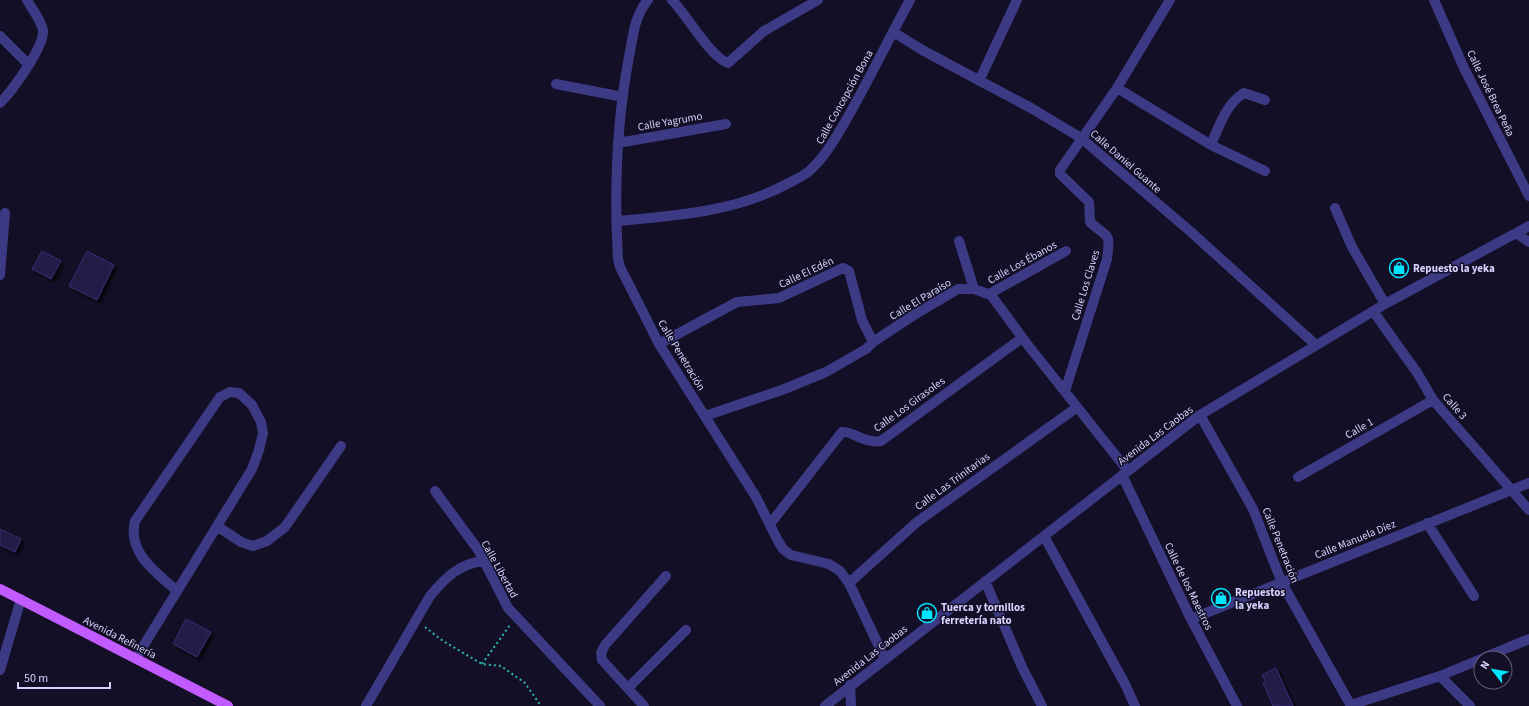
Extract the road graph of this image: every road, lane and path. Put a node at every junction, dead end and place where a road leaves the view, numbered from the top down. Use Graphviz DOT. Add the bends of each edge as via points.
graph roads {
  1 [pos="27,0"];
  2 [pos="648,0"];
  3 [pos="672,0"];
  4 [pos="818,0"];
  5 [pos="910,0"];
  6 [pos="1017,0"];
  7 [pos="1170,0"];
  8 [pos="1434,0"];
  9 [pos="893,32"];
  10 [pos="0,36"];
  11 [pos="29,65"];
  12 [pos="979,81"];
  13 [pos="556,84"];
  14 [pos="1117,88"];
  15 [pos="623,97"];
  16 [pos="1265,100"];
  17 [pos="0,103"];
  18 [pos="726,124"];
  19 [pos="1081,138"];
  20 [pos="618,142"];
  21 [pos="1211,145"];
  22 [pos="1265,171"];
  23 [pos="1529,196"];
  24 [pos="1335,208"];
  25 [pos="5,213"];
  26 [pos="616,221"];
  27 [pos="1529,226"];
  28 [pos="1516,233"];
  29 [pos="959,241"];
  30 [pos="1529,242"];
  31 [pos="1066,251"];
  32 [pos="0,275"];
  33 [pos="974,289"];
  34 [pos="988,294"];
  35 [pos="1385,304"];
  36 [pos="1373,311"];
  37 [pos="1022,338"];
  38 [pos="873,342"];
  39 [pos="659,344"];
  40 [pos="1316,345"];
  41 [pos="1064,391"];
  42 [pos="1433,400"];
  43 [pos="1076,408"];
  44 [pos="1200,415"];
  45 [pos="705,416"];
  46 [pos="341,446"];
  47 [pos="1125,473"];
  48 [pos="1298,477"];
  49 [pos="1529,483"];
  50 [pos="1513,490"];
  51 [pos="434,491"];
  52 [pos="1529,510"];
  53 [pos="1427,523"];
  54 [pos="770,524"];
  55 [pos="217,526"];
  56 [pos="1044,536"];
  57 [pos="484,561"];
  58 [pos="666,576"];
  59 [pos="985,581"];
  60 [pos="1282,582"];
  61 [pos="849,583"];
  62 [pos="0,589"];
  63 [pos="177,590"];
  64 [pos="1474,596"];
  65 [pos="21,600"];
  66 [pos="516,617"];
  67 [pos="1191,619"];
  68 [pos="414,624"];
  69 [pos="686,630"];
  70 [pos="1529,639"];
  71 [pos="1502,650"];
  72 [pos="136,658"];
  73 [pos="884,659"];
  74 [pos="1473,662"];
  75 [pos="482,664"];
  76 [pos="0,670"];
  77 [pos="1440,676"];
  78 [pos="850,685"];
  79 [pos="628,688"];
  80 [pos="228,706"];
  81 [pos="366,706"];
  82 [pos="541,706"];
  83 [pos="600,706"];
  84 [pos="644,706"];
  85 [pos="825,706"];
  86 [pos="851,706"];
  87 [pos="1042,706"];
  88 [pos="1135,706"];
  89 [pos="1237,706"];
  90 [pos="1351,706"];
  91 [pos="1470,706"];
  1 -- 11 [label="street" via="43,28 43,37"];
  2 -- 15 [label="street, Calle Penetración" via="641,8 635,28"];
  3 -- 4 [label="street" via="710,48 728,63 764,31"];
  5 -- 9 [label="street, Calle Concepción Bona"];
  6 -- 12 [label="street"];
  7 -- 14 [label="street"];
  8 -- 23 [label="street, Calle José Brea Peña" via="1464,68"];
  9 -- 12 [label="street, Calle Daniel Guante"];
  9 -- 26 [label="street, Calle Concepción Bona" via="843,126 827,152 807,173 750,200 684,216"];
  10 -- 11 [label="street"];
  11 -- 17 [label="street"];
  12 -- 19 [label="street, Calle Daniel Guante"];
  13 -- 15 [label="street"];
  14 -- 19 [label="street"];
  14 -- 21 [label="street"];
  15 -- 20 [label="street, Calle Penetración"];
  16 -- 21 [label="street" via="1244,93 1234,99"];
  18 -- 20 [label="street, Calle Yagrumo"];
  19 -- 40 [label="street, Calle Daniel Guante" via="1191,232"];
  19 -- 41 [label="street, Calle Los Claves" via="1061,166 1060,174 1089,202 1090,222 1107,234 1109,245 1107,259"];
  20 -- 26 [label="street, Calle Penetración"];
  21 -- 22 [label="street"];
  24 -- 35 [label="street" via="1352,247"];
  25 -- 32 [label="street"];
  26 -- 39 [label="street, Calle Penetración" via="620,267"];
  27 -- 28 [label="street, Avenida Las Caobas"];
  28 -- 30 [label="street"];
  28 -- 35 [label="street, Avenida Las Caobas"];
  29 -- 33 [label="street"];
  31 -- 34 [label="street, Calle Los Ébanos"];
  33 -- 34 [label="street, Calle El Paraíso"];
  33 -- 38 [label="street, Calle El Paraíso" via="958,289"];
  34 -- 37 [label="street"];
  35 -- 36 [label="street, Avenida Las Caobas"];
  36 -- 40 [label="street, Avenida Las Caobas"];
  36 -- 42 [label="street, Calle 3" via="1418,374"];
  37 -- 41 [label="street"];
  37 -- 54 [label="street, Calle Los Girasoles" via="881,441 870,442 842,432"];
  38 -- 39 [label="street, Calle El Edén" via="862,320 849,271 843,268 779,298 737,302"];
  38 -- 45 [label="street, Calle El Paraíso" via="866,349 826,372"];
  39 -- 45 [label="street, Calle Penetración"];
  40 -- 44 [label="street, Avenida Las Caobas"];
  41 -- 43 [label="street"];
  42 -- 48 [label="street, Calle 1"];
  42 -- 50 [label="street, Calle 3"];
  43 -- 47 [label="street"];
  43 -- 61 [label="street, Calle Las Trinitarias" via="916,522"];
  44 -- 47 [label="street, Avenida Las Caobas"];
  44 -- 60 [label="street, Calle Penetración" via="1253,509"];
  45 -- 54 [label="street, Calle Penetración"];
  46 -- 55 [label="street" via="285,527 267,541 253,546 241,542"];
  47 -- 56 [label="street, Avenida Las Caobas"];
  47 -- 67 [label="street, Calle de los Maestros"];
  49 -- 50 [label="street, Calle Manuela Díez"];
  50 -- 52 [label="street, Calle 3"];
  50 -- 53 [label="street, Calle Manuela Díez"];
  51 -- 57 [label="street, Calle Libertad"];
  53 -- 60 [label="street, Calle Manuela Díez"];
  53 -- 64 [label="street"];
  54 -- 61 [label="street, Calle Penetración" via="787,552 829,564 840,571"];
  55 -- 63 [label="street"];
  55 -- 63 [label="street" via="252,469 263,433 261,422 252,405 239,393 230,392 220,397 135,521 132,530 135,545 146,564"];
  56 -- 59 [label="street, Avenida Las Caobas"];
  56 -- 88 [label="street"];
  57 -- 66 [label="street, Calle Libertad" via="508,608"];
  57 -- 68 [label="street" via="462,566 439,585"];
  58 -- 79 [label="street" via="605,645 601,653 602,660"];
  59 -- 73 [label="street, Avenida Las Caobas"];
  59 -- 87 [label="street" via="1022,667"];
  60 -- 67 [label="street, Calle Manuela Díez"];
  60 -- 90 [label="street, Calle Penetración"];
  61 -- 73 [label="street, Calle Penetración"];
  62 -- 65 [label="main road, Avenida Refinería"];
  63 -- 72 [label="street"];
  65 -- 72 [label="main road, Avenida Refinería"];
  65 -- 76 [label="street"];
  66 -- 75 [label="path"];
  66 -- 83 [label="street, Calle Libertad"];
  67 -- 89 [label="street, Calle de los Maestros"];
  68 -- 75 [label="path" via="425,626 442,641"];
  68 -- 81 [label="street"];
  69 -- 79 [label="street"];
  70 -- 71 [label="street"];
  72 -- 80 [label="main road, Avenida Refinería"];
  73 -- 78 [label="street, Avenida Las Caobas"];
  74 -- 77 [label="street"];
  75 -- 82 [label="path" via="501,666 526,683"];
  77 -- 90 [label="street"];
  77 -- 91 [label="street"];
  78 -- 85 [label="street, Avenida Las Caobas"];
  78 -- 86 [label="street"];
  79 -- 84 [label="street"];
}
